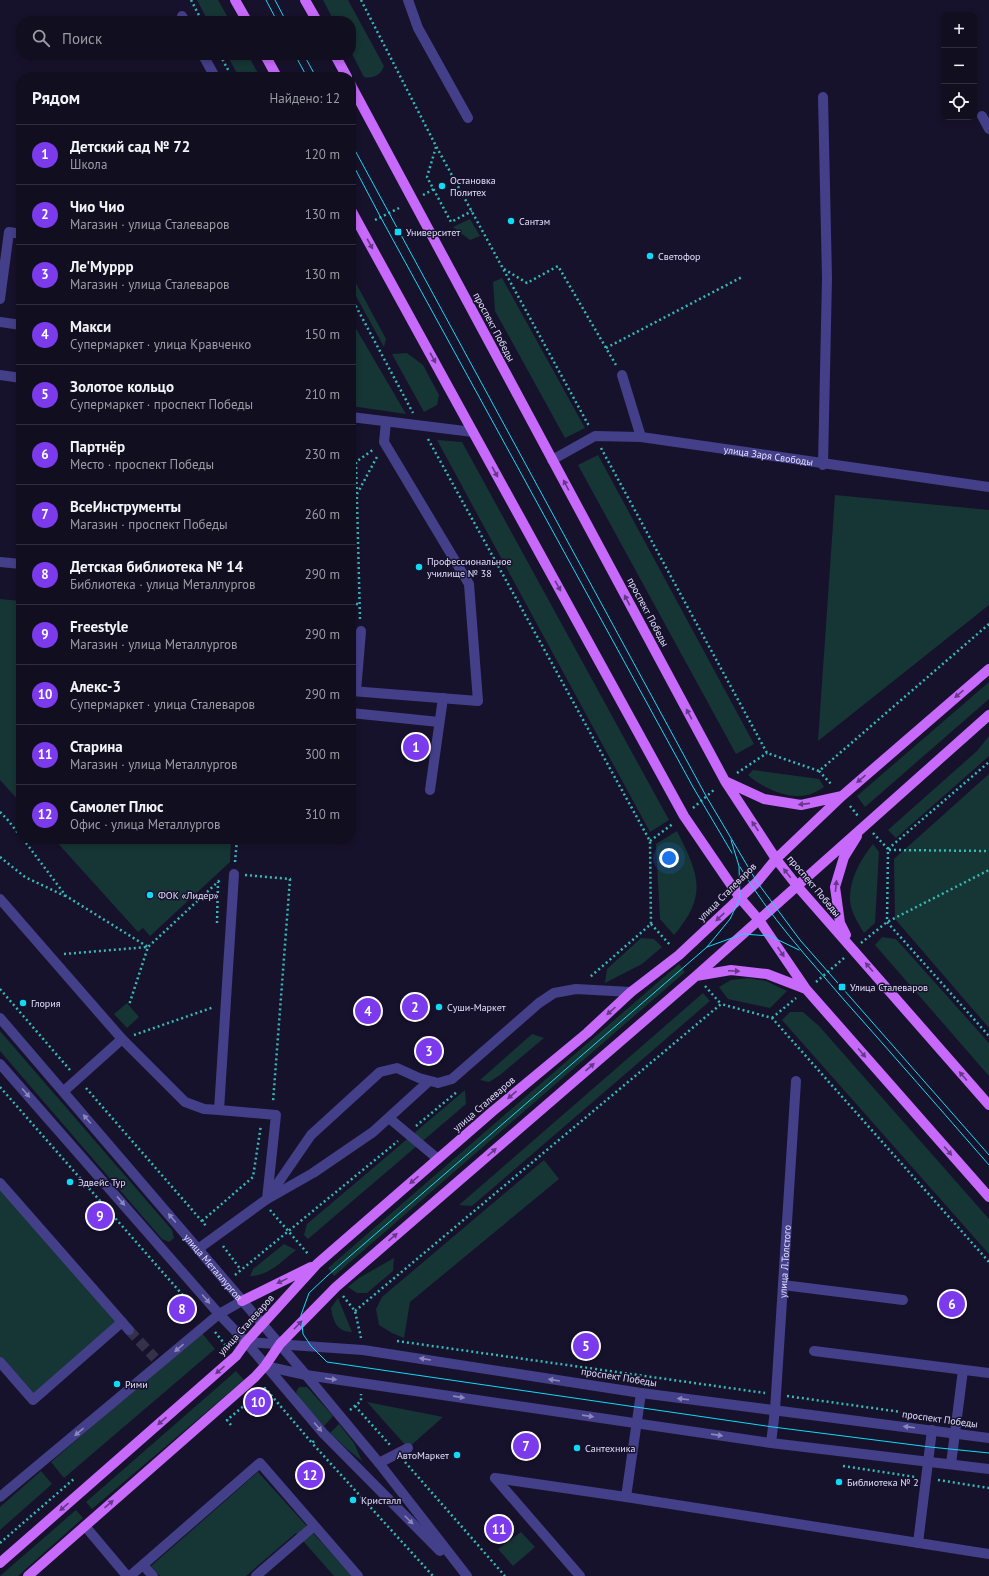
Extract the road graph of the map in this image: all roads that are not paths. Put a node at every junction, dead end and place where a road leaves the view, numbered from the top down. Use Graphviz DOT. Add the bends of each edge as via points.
graph roads {
  1 [pos="235,0"];
  2 [pos="305,0"];
  3 [pos="408,0"];
  4 [pos="243,16"];
  5 [pos="314,16"];
  6 [pos="206,60"];
  7 [pos="268,60"];
  8 [pos="338,60"];
  9 [pos="212,72"];
  10 [pos="274,72"];
  11 [pos="344,72"];
  12 [pos="356,94"];
  13 [pos="823,97"];
  14 [pos="982,116"];
  15 [pos="468,118"];
  16 [pos="989,129"];
  17 [pos="356,219"];
  18 [pos="4,230"];
  19 [pos="16,233"];
  20 [pos="0,299"];
  21 [pos="0,322"];
  22 [pos="16,324"];
  23 [pos="0,375"];
  24 [pos="622,375"];
  25 [pos="16,377"];
  26 [pos="356,418"];
  27 [pos="386,422"];
  28 [pos="473,432"];
  29 [pos="641,437"];
  30 [pos="552,460"];
  31 [pos="823,465"];
  32 [pos="989,487"];
  33 [pos="0,562"];
  34 [pos="16,564"];
  35 [pos="361,630"];
  36 [pos="356,668"];
  37 [pos="989,669"];
  38 [pos="356,691"];
  39 [pos="443,698"];
  40 [pos="356,714"];
  41 [pos="989,715"];
  42 [pos="439,722"];
  43 [pos="725,781"];
  44 [pos="430,790"];
  45 [pos="842,796"];
  46 [pos="865,824"];
  47 [pos="776,859"];
  48 [pos="234,874"];
  49 [pos="798,887"];
  50 [pos="740,898"];
  51 [pos="0,899"];
  52 [pos="759,920"];
  53 [pos="854,949"];
  54 [pos="696,976"];
  55 [pos="806,989"];
  56 [pos="632,992"];
  57 [pos="0,1018"];
  58 [pos="122,1039"];
  59 [pos="0,1064"];
  60 [pos="4,1075"];
  61 [pos="429,1081"];
  62 [pos="796,1081"];
  63 [pos="64,1091"];
  64 [pos="989,1105"];
  65 [pos="220,1110"];
  66 [pos="389,1118"];
  67 [pos="438,1159"];
  68 [pos="0,1183"];
  69 [pos="989,1197"];
  70 [pos="267,1199"];
  71 [pos="198,1248"];
  72 [pos="317,1264"];
  73 [pos="783,1285"];
  74 [pos="242,1300"];
  75 [pos="903,1300"];
  76 [pos="219,1314"];
  77 [pos="262,1324"];
  78 [pos="246,1342"];
  79 [pos="280,1344"];
  80 [pos="814,1351"];
  81 [pos="0,1362"];
  82 [pos="265,1366"];
  83 [pos="963,1370"];
  84 [pos="989,1373"];
  85 [pos="306,1375"];
  86 [pos="641,1393"];
  87 [pos="775,1410"];
  88 [pos="636,1424"];
  89 [pos="932,1430"];
  90 [pos="954,1433"];
  91 [pos="989,1438"];
  92 [pos="771,1442"];
  93 [pos="408,1448"];
  94 [pos="929,1461"];
  95 [pos="379,1463"];
  96 [pos="951,1464"];
  97 [pos="989,1469"];
  98 [pos="0,1497"];
  99 [pos="626,1497"];
  100 [pos="85,1526"];
  101 [pos="314,1526"];
  102 [pos="918,1543"];
  103 [pos="989,1554"];
  104 [pos="0,1563"];
  105 [pos="143,1565"];
  106 [pos="28,1576"];
  107 [pos="127,1576"];
  108 [pos="130,1576"];
  109 [pos="153,1576"];
  110 [pos="256,1576"];
  111 [pos="358,1576"];
  112 [pos="466,1576"];
  113 [pos="580,1576"];
  1 -- 4 [label="main road"];
  2 -- 5 [label="main road"];
  3 -- 15 [label="street" via="418,28"];
  6 -- 9 [label="street"];
  7 -- 10 [label="main road"];
  8 -- 11 [label="main road"];
  12 -- 30 [label="main road, проспект Победы"];
  13 -- 31 [label="street" via="827,278"];
  14 -- 16 [label="street"];
  17 -- 28 [label="main road, one-way"];
  18 -- 19 [label="street"];
  18 -- 20 [label="street"];
  21 -- 22 [label="street"];
  23 -- 25 [label="street"];
  24 -- 29 [label="street"];
  26 -- 27 [label="street"];
  27 -- 28 [label="street"];
  27 -- 39 [label="street" via="384,442 469,584 478,701"];
  28 -- 50 [label="main road, one-way" via="684,816"];
  29 -- 30 [label="street, улица Заря Свободы" via="595,436"];
  29 -- 31 [label="street, улица Заря Свободы"];
  43 -- 30 [label="main road, проспект Победы, one-way"];
  31 -- 32 [label="street, улица Заря Свободы"];
  33 -- 34 [label="street"];
  35 -- 36 [label="street"];
  37 -- 45 [label="main road, улица Сталеваров, one-way"];
  38 -- 39 [label="street"];
  39 -- 42 [label="street"];
  40 -- 42 [label="street"];
  41 -- 46 [label="main road"];
  42 -- 44 [label="street"];
  45 -- 43 [label="main road, one-way" via="801,805 764,799"];
  47 -- 43 [label="main road, проспект Победы, one-way"];
  45 -- 47 [label="main road, улица Сталеваров"];
  46 -- 49 [label="main road"];
  53 -- 46 [label="main road, one-way" via="840,923 835,887 844,857"];
  49 -- 47 [label="main road, проспект Победы, one-way"];
  47 -- 50 [label="main road, улица Сталеваров"];
  48 -- 65 [label="street"];
  49 -- 52 [label="main road"];
  49 -- 53 [label="main road, проспект Победы"];
  50 -- 52 [label="main road"];
  50 -- 56 [label="main road, улица Сталеваров, one-way" via="679,955"];
  51 -- 58 [label="street"];
  52 -- 54 [label="main road"];
  52 -- 55 [label="main road, one-way"];
  64 -- 53 [label="main road, проспект Победы, one-way"];
  54 -- 55 [label="main road, one-way" via="731,970 768,974"];
  79 -- 54 [label="main road, one-way" via="336,1286"];
  55 -- 69 [label="main road, one-way"];
  56 -- 61 [label="street" via="576,989 554,993 539,1003 452,1079 438,1083"];
  56 -- 67 [label="main road, улица Сталеваров, one-way"];
  57 -- 63 [label="street, улица Металлургов"];
  58 -- 63 [label="street"];
  58 -- 65 [label="street" via="185,1102 204,1109"];
  59 -- 60 [label="street, улица Металлургов"];
  60 -- 76 [label="street, улица Металлургов, one-way"];
  61 -- 66 [label="street"];
  61 -- 70 [label="street" via="397,1068 380,1072 311,1135"];
  62 -- 73 [label="street, улица Л.Толстого"];
  71 -- 63 [label="street, улица Металлургов, one-way"];
  65 -- 70 [label="street" via="270,1115"];
  66 -- 67 [label="street"];
  66 -- 70 [label="street" via="314,1173"];
  67 -- 72 [label="main road, улица Сталеваров, one-way"];
  68 -- 81 [label="street" via="126,1326 33,1400"];
  70 -- 71 [label="street"];
  71 -- 74 [label="street, улица Металлургов"];
  72 -- 74 [label="main road, one-way"];
  72 -- 77 [label="main road, улица Сталеваров"];
  73 -- 75 [label="street"];
  73 -- 87 [label="street, улица Л.Толстого"];
  74 -- 76 [label="street"];
  74 -- 77 [label="street, улица Металлургов"];
  76 -- 78 [label="street, улица Металлургов"];
  76 -- 98 [label="street, one-way" via="157,1361"];
  77 -- 78 [label="main road, улица Сталеваров"];
  77 -- 79 [label="street, улица Металлургов"];
  78 -- 79 [label="street, проспект Победы"];
  78 -- 82 [label="street, улица Металлургов"];
  78 -- 104 [label="main road, улица Сталеваров, one-way" via="236,1356"];
  79 -- 82 [label="main road"];
  79 -- 85 [label="street, улица Металлургов"];
  86 -- 79 [label="street, проспект Победы, one-way" via="363,1350"];
  80 -- 83 [label="street"];
  82 -- 85 [label="street"];
  100 -- 82 [label="main road, one-way"];
  82 -- 112 [label="street, улица Металлургов, one-way" via="323,1433"];
  83 -- 84 [label="street"];
  83 -- 90 [label="street"];
  85 -- 88 [label="street, one-way"];
  85 -- 95 [label="street, улица Металлургов"];
  87 -- 86 [label="street, проспект Победы, one-way"];
  86 -- 88 [label="street"];
  89 -- 87 [label="street, проспект Победы, one-way"];
  87 -- 92 [label="street, улица Л.Толстого"];
  88 -- 92 [label="street, one-way"];
  88 -- 99 [label="street"];
  89 -- 90 [label="street, проспект Победы"];
  89 -- 94 [label="street"];
  90 -- 91 [label="street, проспект Победы"];
  90 -- 96 [label="street"];
  92 -- 94 [label="street"];
  93 -- 95 [label="street"];
  94 -- 96 [label="street"];
  94 -- 102 [label="street"];
  95 -- 112 [label="street, улица Металлургов"];
  96 -- 97 [label="street"];
  99 -- 102 [label="street"];
  99 -- 113 [label="street" via="495,1478"];
  100 -- 106 [label="main road"];
  100 -- 107 [label="street"];
  101 -- 105 [label="street" via="260,1463"];
  101 -- 110 [label="street"];
  101 -- 111 [label="street"];
  102 -- 103 [label="street"];
  105 -- 108 [label="street"];
  105 -- 109 [label="street"];
}
